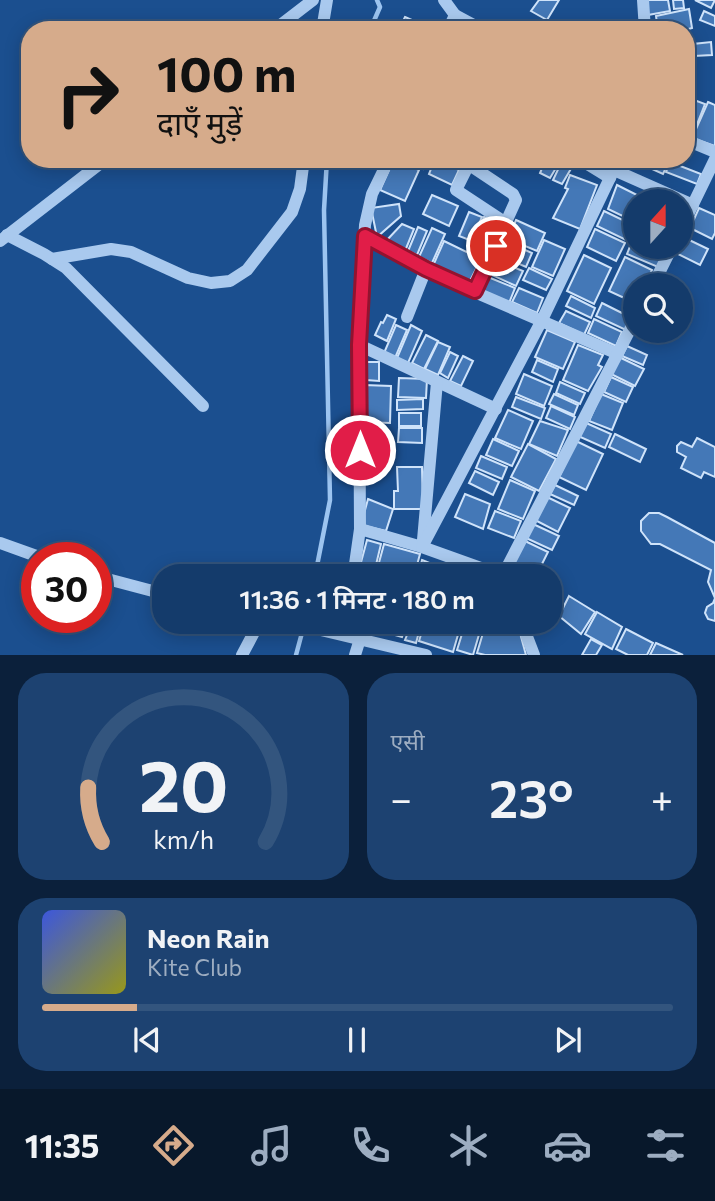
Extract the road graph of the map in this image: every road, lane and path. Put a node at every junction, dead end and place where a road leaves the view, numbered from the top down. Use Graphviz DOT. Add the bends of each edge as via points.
graph roads {
  1 [pos="313,0"];
  2 [pos="327,0"];
  3 [pos="444,0"];
  4 [pos="643,0"];
  5 [pos="455,15"];
  6 [pos="286,21"];
  7 [pos="324,21"];
  8 [pos="452,21"];
  9 [pos="466,21"];
  10 [pos="644,21"];
  11 [pos="695,144"];
  12 [pos="715,152"];
  13 [pos="715,159"];
  14 [pos="94,168"];
  15 [pos="303,168"];
  16 [pos="385,168"];
  17 [pos="467,168"];
  18 [pos="478,168"];
  19 [pos="614,169"];
  20 [pos="658,189"];
  21 [pos="693,205"];
  22 [pos="506,223"];
  23 [pos="365,236"];
  24 [pos="4,238"];
  25 [pos="52,259"];
  26 [pos="426,269"];
  27 [pos="475,291"];
  28 [pos="407,317"];
  29 [pos="542,320"];
  30 [pos="624,343"];
  31 [pos="359,345"];
  32 [pos="618,354"];
  33 [pos="437,382"];
  34 [pos="203,406"];
  35 [pos="496,409"];
  36 [pos="360,529"];
  37 [pos="0,543"];
  38 [pos="422,547"];
  39 [pos="21,550"];
  40 [pos="355,564"];
  41 [pos="471,564"];
  42 [pos="509,564"];
  43 [pos="112,580"];
  44 [pos="152,591"];
  45 [pos="253,634"];
  46 [pos="339,634"];
  47 [pos="526,634"];
  48 [pos="360,639"];
  49 [pos="242,655"];
  50 [pos="355,655"];
  51 [pos="426,655"];
  52 [pos="534,655"];
  1 -- 6 [label="street"];
  2 -- 7 [label="street"];
  3 -- 5 [label="street"];
  4 -- 10 [label="street"];
  5 -- 8 [label="street"];
  5 -- 9 [label="street"];
  11 -- 12 [label="street"];
  13 -- 21 [label="street"];
  14 -- 24 [label="street"];
  15 -- 25 [label="street" via="292,212 247,270 230,281 188,278 131,252 111,249"];
  16 -- 23 [label="street" via="372,194"];
  17 -- 22 [label="street" via="456,190"];
  18 -- 22 [label="street" via="515,197"];
  19 -- 20 [label="street"];
  19 -- 29 [label="street"];
  22 -- 27 [label="street"];
  23 -- 26 [label="street"];
  23 -- 31 [label="street"];
  24 -- 25 [label="street"];
  25 -- 34 [label="street"];
  26 -- 27 [label="street"];
  26 -- 28 [label="street"];
  27 -- 29 [label="street"];
  29 -- 32 [label="street"];
  29 -- 35 [label="street"];
  30 -- 32 [label="street"];
  31 -- 33 [label="street"];
  31 -- 36 [label="street"];
  32 -- 42 [label="street"];
  33 -- 35 [label="street"];
  33 -- 38 [label="street"];
  35 -- 38 [label="street"];
  36 -- 38 [label="street"];
  36 -- 40 [label="street"];
  37 -- 39 [label="street"];
  38 -- 41 [label="street"];
  43 -- 44 [label="street"];
  45 -- 49 [label="street"];
  46 -- 48 [label="street"];
  47 -- 52 [label="street"];
  48 -- 50 [label="street"];
  48 -- 51 [label="street"];
}
